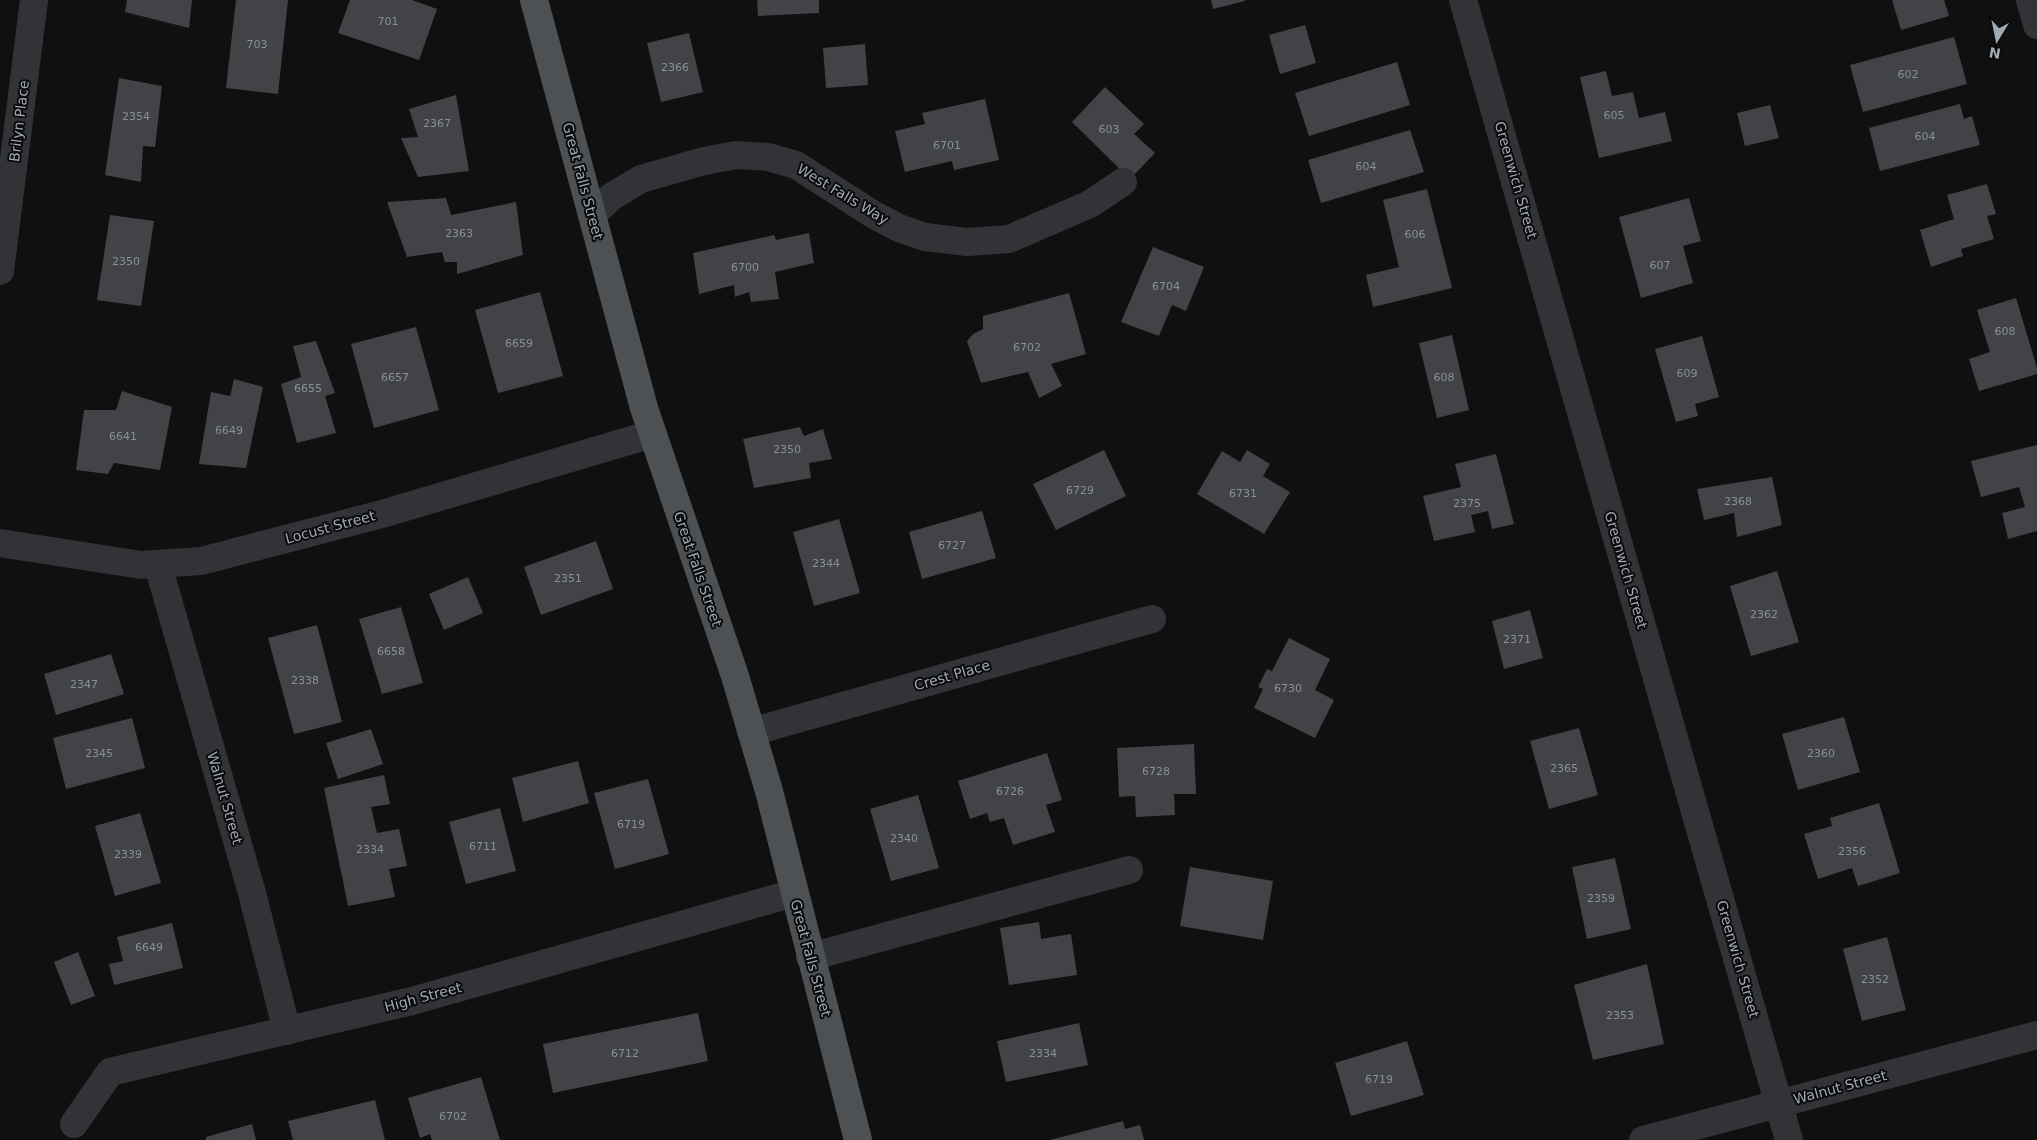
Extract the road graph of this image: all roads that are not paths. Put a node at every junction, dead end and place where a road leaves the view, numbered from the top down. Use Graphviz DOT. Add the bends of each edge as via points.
graph roads {
  1 [pos="34,0"];
  2 [pos="534,0"];
  3 [pos="1464,0"];
  4 [pos="2030,0"];
  5 [pos="2037,25"];
  6 [pos="1123,182"];
  7 [pos="592,215"];
  8 [pos="0,271"];
  9 [pos="652,434"];
  10 [pos="0,543"];
  11 [pos="158,565"];
  12 [pos="1152,619"];
  13 [pos="751,732"];
  14 [pos="1129,870"];
  15 [pos="794,892"];
  16 [pos="810,957"];
  17 [pos="287,1031"];
  18 [pos="2037,1035"];
  19 [pos="1779,1103"];
  20 [pos="74,1124"];
  21 [pos="858,1140"];
  22 [pos="1643,1140"];
  23 [pos="1789,1140"];
  1 -- 8 [label="street, Brilyn Place"];
  2 -- 7 [label="main road, Great Falls Street"];
  3 -- 19 [label="street, Greenwich Street"];
  4 -- 5 [label="street"];
  6 -- 7 [label="street, West Falls Way" via="1090,204 1009,239 967,242 926,237 899,228 796,165 768,157 736,155 641,179 611,197"];
  7 -- 9 [label="main road, Great Falls Street"];
  9 -- 11 [label="street, Locust Street" via="382,514 201,561"];
  9 -- 13 [label="main road, Great Falls Street"];
  10 -- 11 [label="street, Locust Street"];
  11 -- 17 [label="street, Walnut Street" via="252,893"];
  12 -- 13 [label="street, Crest Place"];
  13 -- 15 [label="main road, Great Falls Street"];
  14 -- 16 [label="street"];
  15 -- 16 [label="main road, Great Falls Street"];
  15 -- 17 [label="street, High Street" via="412,1001"];
  16 -- 21 [label="main road, Great Falls Street"];
  17 -- 20 [label="street, High Street" via="110,1072"];
  18 -- 19 [label="street, Walnut Street"];
  19 -- 22 [label="street, Walnut Street"];
  19 -- 23 [label="street, Greenwich Street"];
}
